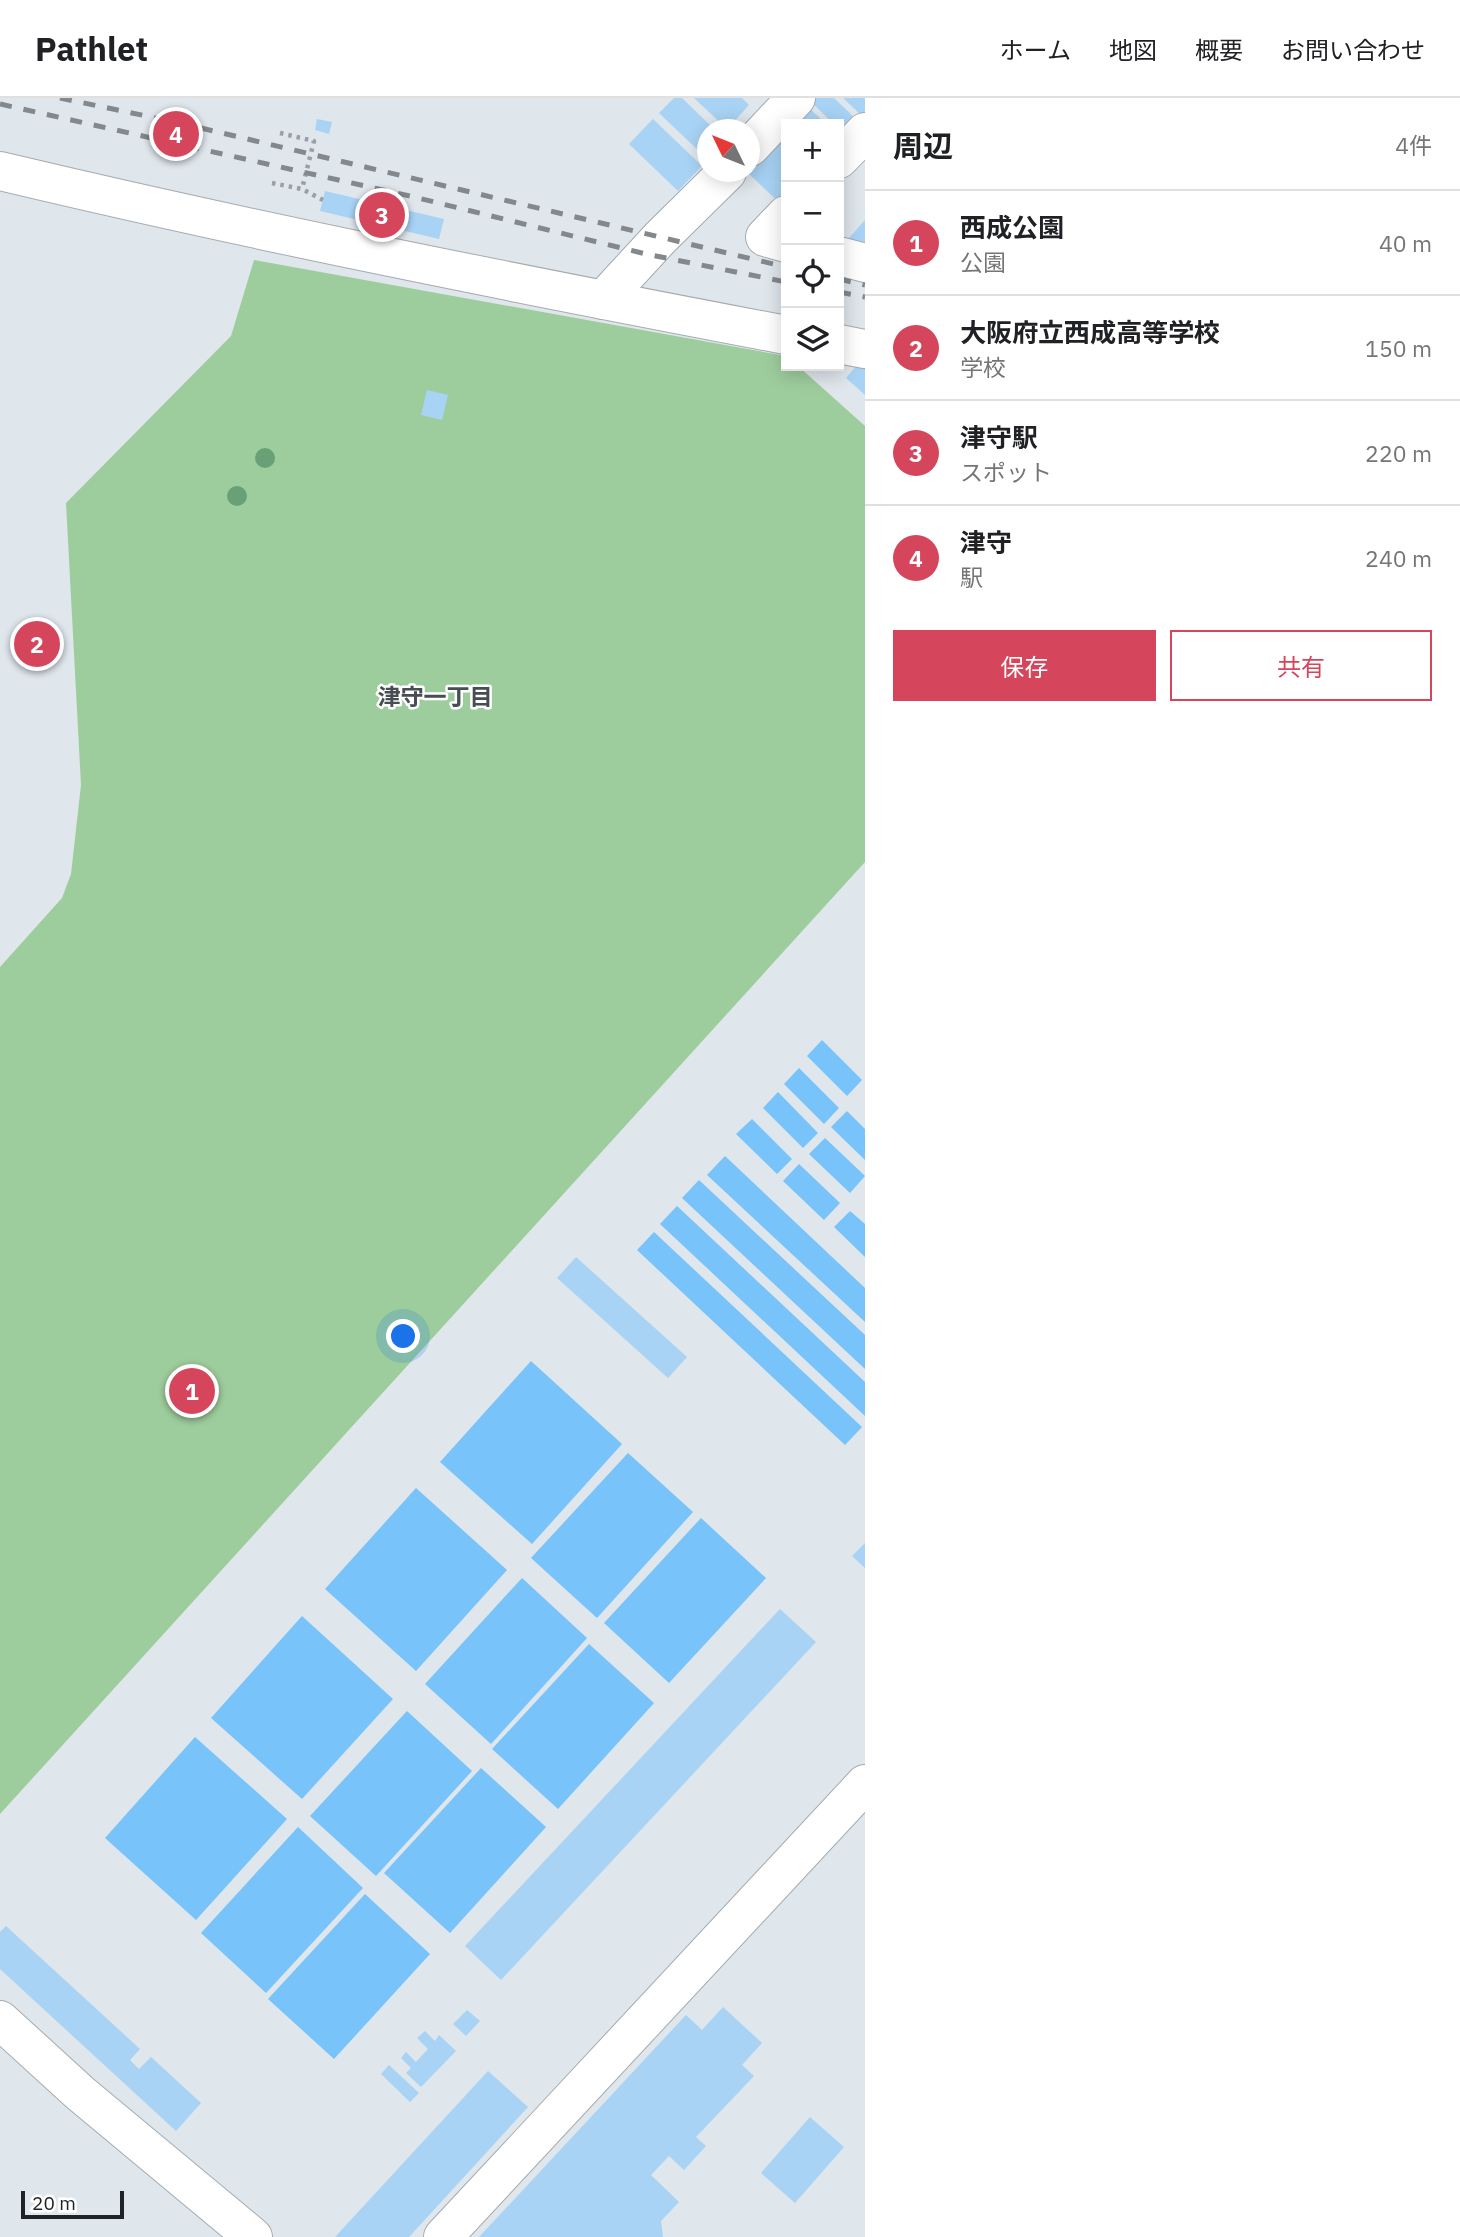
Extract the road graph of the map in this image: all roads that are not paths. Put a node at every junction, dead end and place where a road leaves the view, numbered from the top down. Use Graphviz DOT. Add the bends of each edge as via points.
graph roads {
  1 [pos="796,98"];
  2 [pos="865,132"];
  3 [pos="760,137"];
  4 [pos="844,154"];
  5 [pos="0,171"];
  6 [pos="717,182"];
  7 [pos="781,220"];
  8 [pos="781,242"];
  9 [pos="844,257"];
  10 [pos="865,263"];
  11 [pos="603,300"];
  12 [pos="781,334"];
  13 [pos="844,345"];
  14 [pos="865,349"];
  15 [pos="865,1784"];
  16 [pos="0,2020"];
  17 [pos="253,2237"];
  18 [pos="443,2237"];
  1 -- 3 [label="street"];
  2 -- 4 [label="street"];
  5 -- 11 [label="street"];
  6 -- 11 [label="street"];
  7 -- 8 [label="street" via="765,237"];
  9 -- 10 [label="street"];
  11 -- 12 [label="street"];
  13 -- 14 [label="street"];
  15 -- 18 [label="street"];
  16 -- 17 [label="street"];
}
